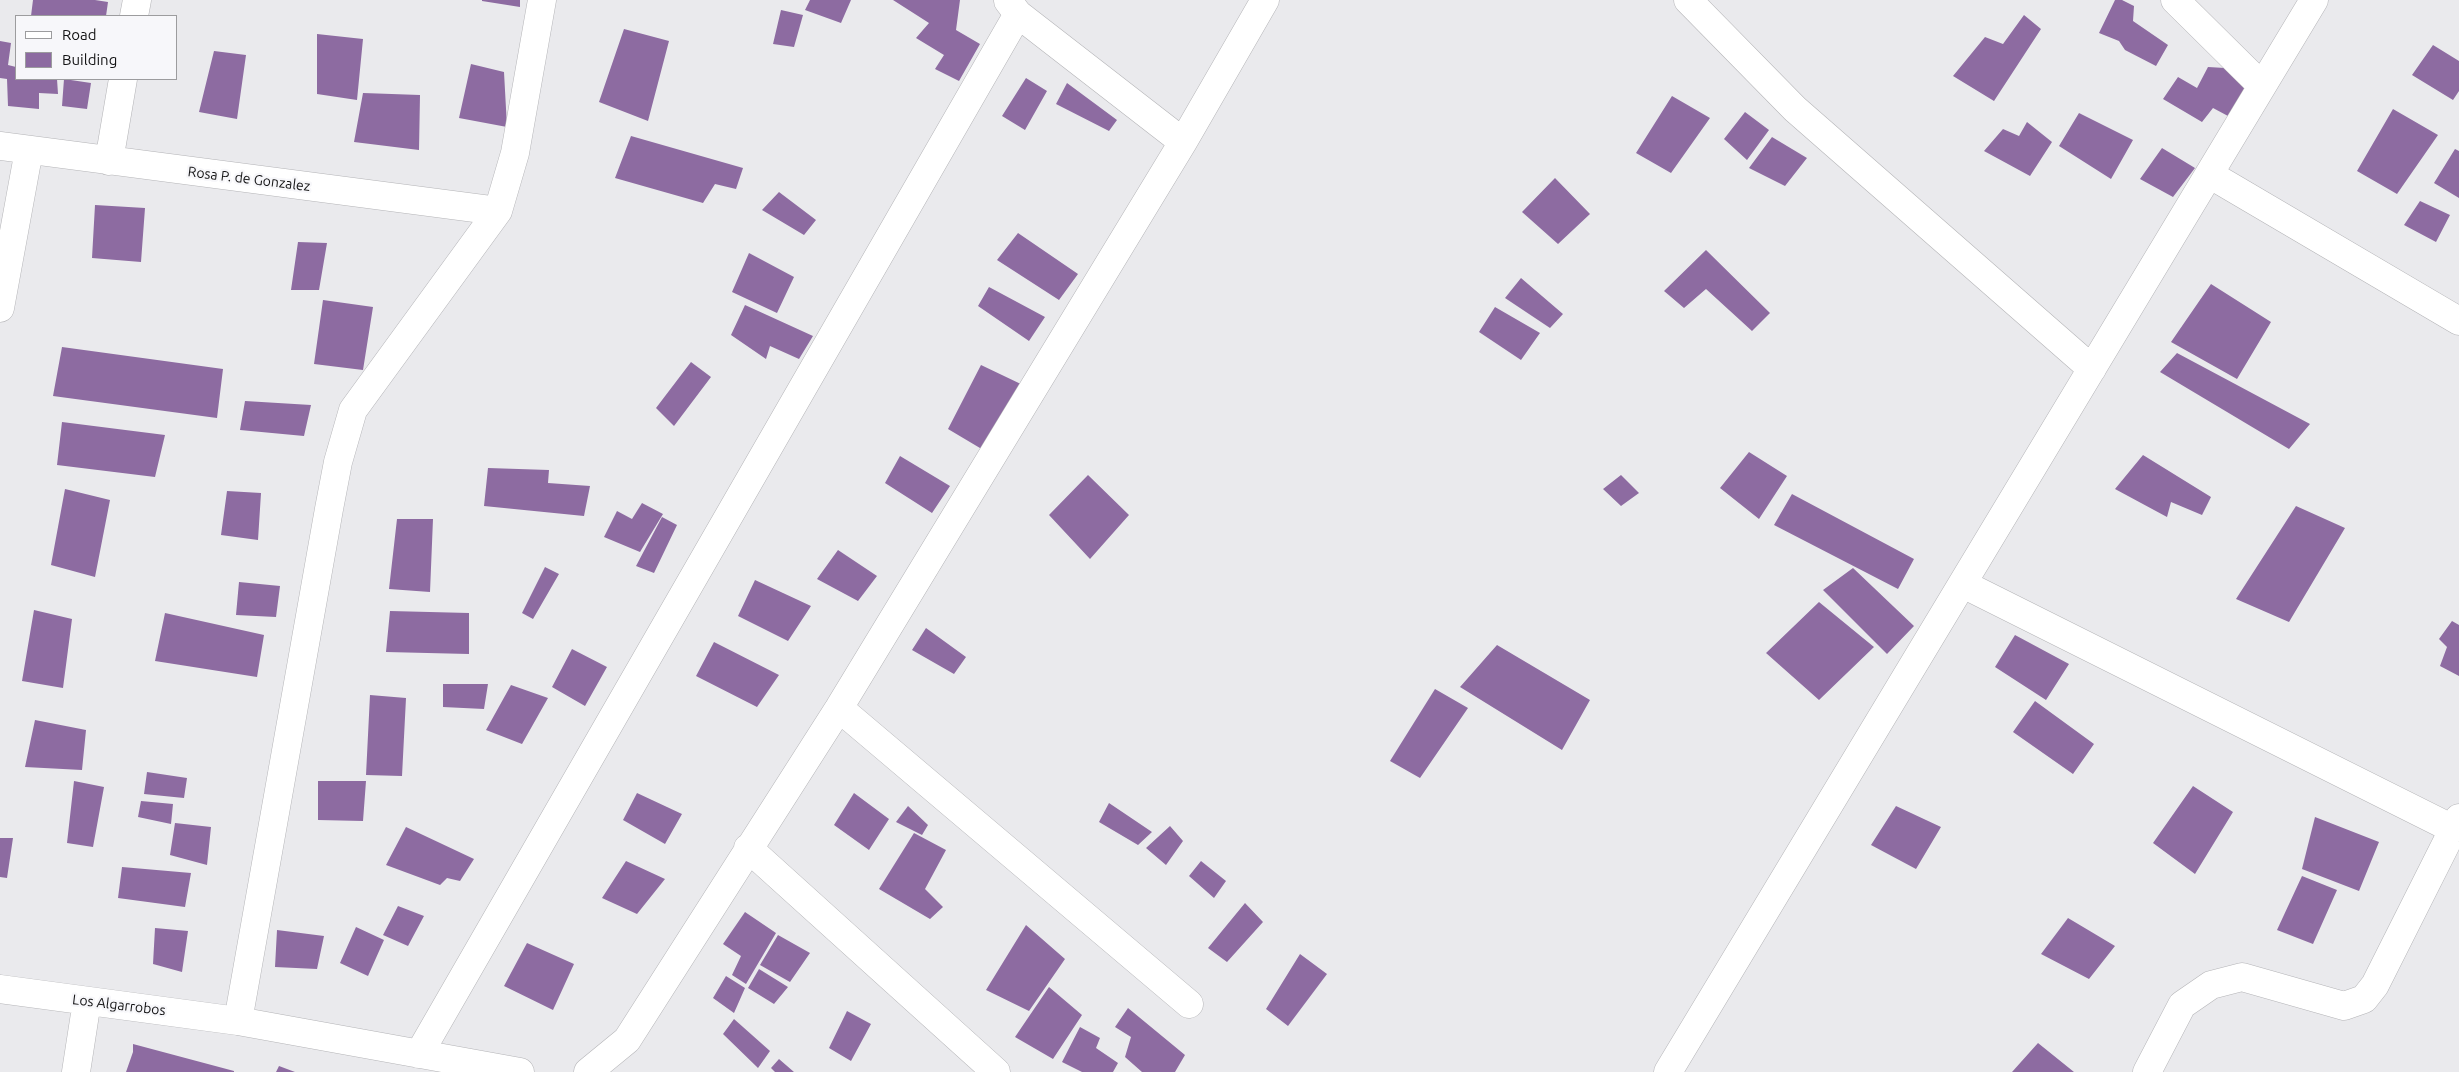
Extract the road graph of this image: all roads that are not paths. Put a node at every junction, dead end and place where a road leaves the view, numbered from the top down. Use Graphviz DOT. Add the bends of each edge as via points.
graph roads {
  1 [pos="137,0"];
  2 [pos="542,0"];
  3 [pos="1266,0"];
  4 [pos="1688,0"];
  5 [pos="2175,0"];
  6 [pos="2314,0"];
  7 [pos="1012,7"];
  8 [pos="134,15"];
  9 [pos="123,80"];
  10 [pos="2262,86"];
  11 [pos="1183,142"];
  12 [pos="0,146"];
  13 [pos="29,150"];
  14 [pos="109,161"];
  15 [pos="2210,174"];
  16 [pos="498,211"];
  17 [pos="0,308"];
  18 [pos="2459,321"];
  19 [pos="2092,368"];
  20 [pos="1963,584"];
  21 [pos="840,708"];
  22 [pos="2456,824"];
  23 [pos="748,848"];
  24 [pos="0,989"];
  25 [pos="87,1001"];
  26 [pos="1189,1004"];
  27 [pos="238,1021"];
  28 [pos="419,1054"];
  29 [pos="76,1072"];
  30 [pos="520,1072"];
  31 [pos="588,1072"];
  32 [pos="996,1072"];
  33 [pos="1668,1072"];
  34 [pos="2147,1072"];
  1 -- 8 [label="street"];
  2 -- 16 [label="street" via="516,153"];
  3 -- 11 [label="street"];
  4 -- 19 [label="street" via="1795,109"];
  5 -- 10 [label="street"];
  6 -- 10 [label="street"];
  7 -- 11 [label="street"];
  7 -- 28 [label="street"];
  9 -- 14 [label="street"];
  10 -- 15 [label="street"];
  11 -- 21 [label="street"];
  12 -- 13 [label="street, Rosa P. de Gonzalez"];
  13 -- 14 [label="street, Rosa P. de Gonzalez"];
  13 -- 17 [label="street"];
  14 -- 16 [label="street, Rosa P. de Gonzalez"];
  15 -- 18 [label="street"];
  15 -- 19 [label="street"];
  16 -- 27 [label="street" via="353,410 329,509"];
  19 -- 20 [label="street"];
  20 -- 22 [label="street"];
  20 -- 33 [label="street"];
  21 -- 23 [label="street"];
  21 -- 26 [label="street"];
  22 -- 34 [label="street" via="2375,985 2364,999 2344,1006 2242,977 2211,985 2182,1005"];
  23 -- 31 [label="street" via="627,1040"];
  23 -- 32 [label="street"];
  24 -- 25 [label="street, Los Algarrobos"];
  25 -- 27 [label="street, Los Algarrobos"];
  25 -- 29 [label="street"];
  27 -- 28 [label="street, Los Algarrobos"];
  28 -- 30 [label="street, Los Algarrobos"];
}
